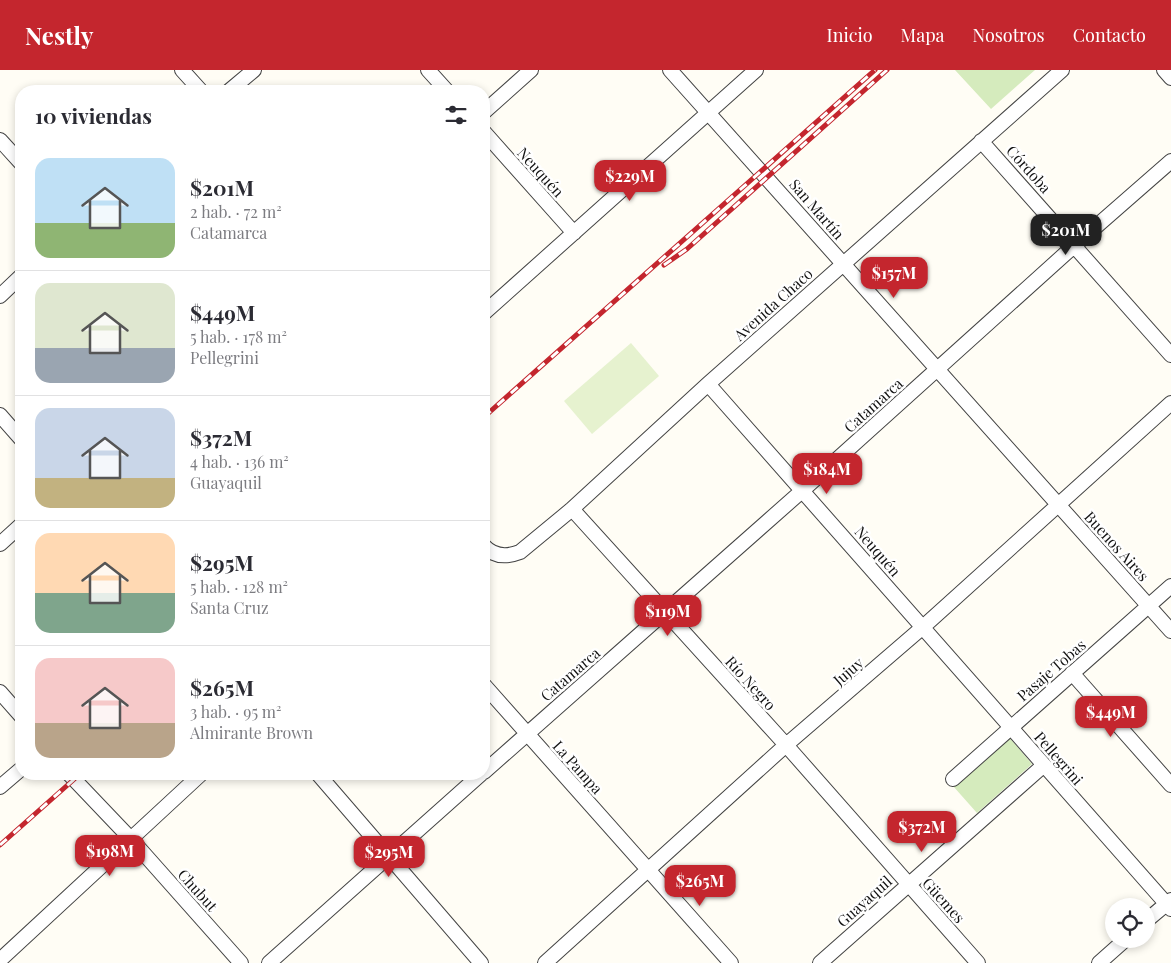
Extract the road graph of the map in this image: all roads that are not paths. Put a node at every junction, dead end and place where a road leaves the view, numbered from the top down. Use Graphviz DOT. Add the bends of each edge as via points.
graph roads {
  1 [pos="182,70"];
  2 [pos="254,70"];
  3 [pos="428,70"];
  4 [pos="531,70"];
  5 [pos="670,70"];
  6 [pos="756,70"];
  7 [pos="1062,70"];
  8 [pos="1164,70"];
  9 [pos="1171,78"];
  10 [pos="196,85"];
  11 [pos="236,85"];
  12 [pos="442,85"];
  13 [pos="490,107"];
  14 [pos="708,113"];
  15 [pos="490,139"];
  16 [pos="0,140"];
  17 [pos="981,141"];
  18 [pos="15,156"];
  19 [pos="1171,161"];
  20 [pos="574,233"];
  21 [pos="1075,245"];
  22 [pos="843,264"];
  23 [pos="15,282"];
  24 [pos="0,296"];
  25 [pos="490,308"];
  26 [pos="1171,355"];
  27 [pos="938,369"];
  28 [pos="708,384"];
  29 [pos="1171,403"];
  30 [pos="0,415"];
  31 [pos="15,432"];
  32 [pos="803,490"];
  33 [pos="1059,505"];
  34 [pos="572,509"];
  35 [pos="15,530"];
  36 [pos="0,544"];
  37 [pos="490,550"];
  38 [pos="1171,586"];
  39 [pos="1149,606"];
  40 [pos="664,612"];
  41 [pos="923,627"];
  42 [pos="1171,631"];
  43 [pos="1072,673"];
  44 [pos="0,692"];
  45 [pos="490,692"];
  46 [pos="15,709"];
  47 [pos="1010,728"];
  48 [pos="526,734"];
  49 [pos="786,745"];
  50 [pos="1044,765"];
  51 [pos="490,766"];
  52 [pos="15,774"];
  53 [pos="953,779"];
  54 [pos="75,780"];
  55 [pos="194,780"];
  56 [pos="323,780"];
  57 [pos="474,780"];
  58 [pos="1171,785"];
  59 [pos="0,787"];
  60 [pos="130,838"];
  61 [pos="389,856"];
  62 [pos="648,871"];
  63 [pos="908,884"];
  64 [pos="1169,904"];
  65 [pos="1155,914"];
  66 [pos="1116,948"];
  67 [pos="0,960"];
  68 [pos="241,963"];
  69 [pos="269,963"];
  70 [pos="481,963"];
  71 [pos="545,963"];
  72 [pos="731,963"];
  73 [pos="820,963"];
  74 [pos="978,963"];
  75 [pos="1099,963"];
  1 -- 10 [label="street"];
  2 -- 11 [label="street"];
  3 -- 12 [label="street"];
  4 -- 13 [label="street"];
  5 -- 14 [label="street, San Martín"];
  6 -- 14 [label="street"];
  7 -- 17 [label="street, Avenida Chaco"];
  8 -- 9 [label="street"];
  14 -- 20 [label="street"];
  14 -- 22 [label="street, San Martín"];
  15 -- 20 [label="street, Neuquén"];
  16 -- 18 [label="street"];
  17 -- 21 [label="street, Córdoba"];
  17 -- 22 [label="street, Avenida Chaco"];
  19 -- 21 [label="street, Catamarca"];
  20 -- 25 [label="street"];
  21 -- 26 [label="street, Córdoba"];
  21 -- 27 [label="street, Catamarca"];
  22 -- 27 [label="street, San Martín"];
  22 -- 28 [label="street, Avenida Chaco"];
  23 -- 24 [label="street"];
  27 -- 32 [label="street, Catamarca"];
  27 -- 33 [label="street, San Martín"];
  28 -- 32 [label="street, Neuquén"];
  28 -- 34 [label="street, Avenida Chaco"];
  29 -- 33 [label="street, Jujuy"];
  30 -- 31 [label="street"];
  32 -- 40 [label="street, Catamarca"];
  32 -- 41 [label="street, Neuquén"];
  33 -- 39 [label="street, Buenos Aires"];
  33 -- 41 [label="street, Jujuy"];
  34 -- 37 [label="street, Avenida Chaco" via="520,552 503,556"];
  34 -- 40 [label="street, Río Negro"];
  35 -- 36 [label="street"];
  38 -- 39 [label="street, Pasaje Tobas"];
  39 -- 42 [label="street, Buenos Aires"];
  39 -- 43 [label="street, Pasaje Tobas"];
  40 -- 48 [label="street, Catamarca"];
  40 -- 49 [label="street, Río Negro"];
  41 -- 47 [label="street, Pellegrini"];
  41 -- 49 [label="street, Jujuy"];
  43 -- 47 [label="street, Pasaje Tobas"];
  43 -- 58 [label="street"];
  44 -- 46 [label="street"];
  45 -- 48 [label="street, La Pampa"];
  47 -- 50 [label="street, Pellegrini"];
  47 -- 53 [label="street, Pasaje Tobas"];
  48 -- 51 [label="street, Catamarca"];
  48 -- 62 [label="street, La Pampa"];
  49 -- 62 [label="street, Jujuy"];
  49 -- 63 [label="street, Güemes"];
  50 -- 63 [label="street, Guayaquil"];
  50 -- 64 [label="street, Pellegrini"];
  52 -- 59 [label="street"];
  54 -- 60 [label="street, Chubut"];
  55 -- 60 [label="street"];
  56 -- 61 [label="street"];
  57 -- 61 [label="street, Catamarca"];
  60 -- 67 [label="street"];
  60 -- 68 [label="street, Chubut"];
  61 -- 69 [label="street, Catamarca"];
  61 -- 70 [label="street"];
  62 -- 71 [label="street, Jujuy"];
  62 -- 72 [label="street, La Pampa"];
  63 -- 73 [label="street, Guayaquil"];
  63 -- 74 [label="street, Güemes"];
  64 -- 65 [label="street"];
  66 -- 75 [label="street"];
}
